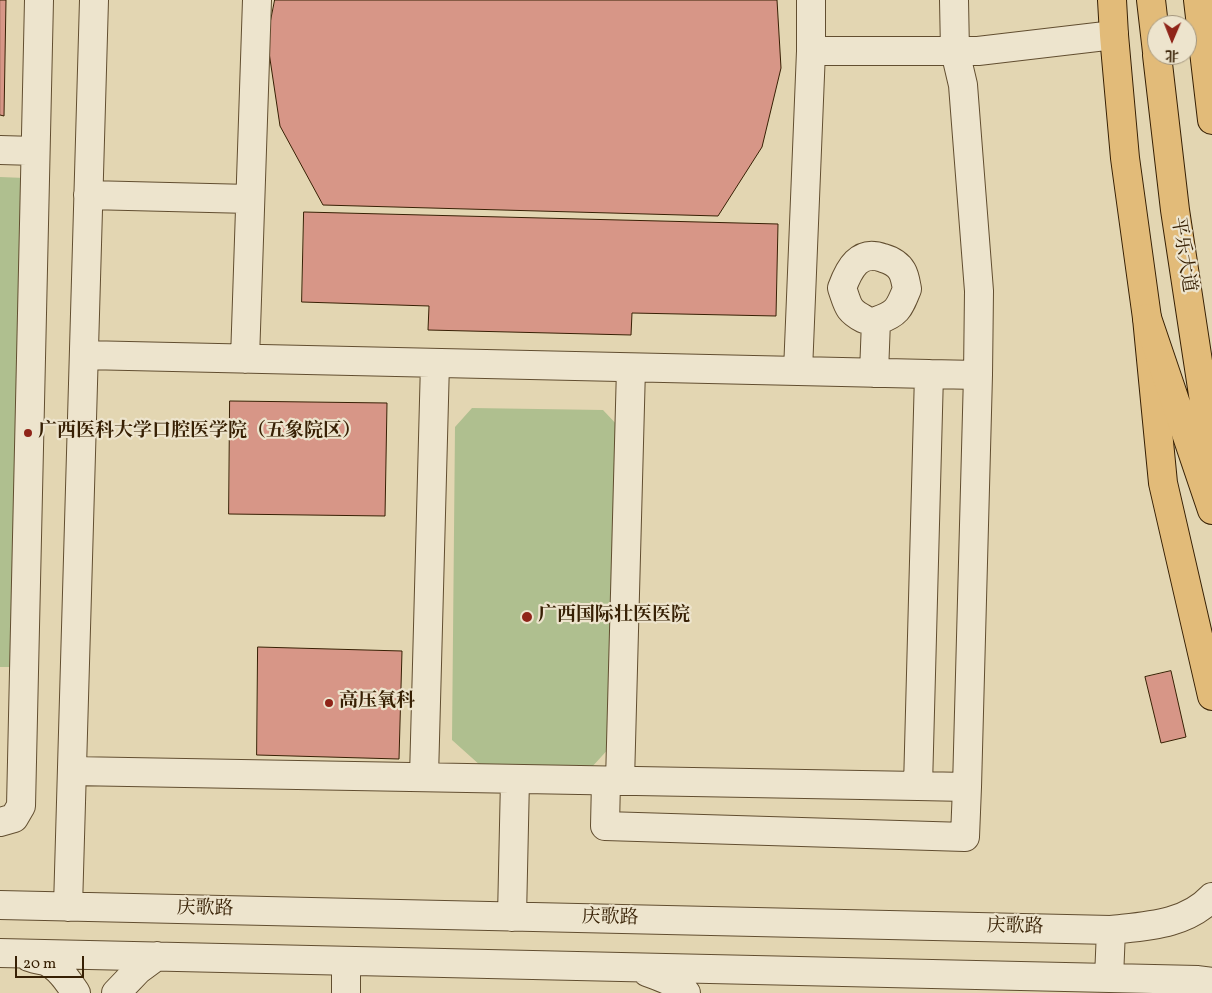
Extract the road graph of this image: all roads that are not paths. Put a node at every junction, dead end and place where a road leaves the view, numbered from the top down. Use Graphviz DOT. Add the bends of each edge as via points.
graph roads {
  1 [pos="38,0"];
  2 [pos="94,0"];
  3 [pos="257,0"];
  4 [pos="810,0"];
  5 [pos="954,0"];
  6 [pos="1112,0"];
  7 [pos="1151,0"];
  8 [pos="1198,0"];
  9 [pos="1153,15"];
  10 [pos="1114,35"];
  11 [pos="955,51"];
  12 [pos="812,52"];
  13 [pos="1158,65"];
  14 [pos="1212,120"];
  15 [pos="0,150"];
  16 [pos="35,151"];
  17 [pos="88,195"];
  18 [pos="250,199"];
  19 [pos="864,318"];
  20 [pos="1147,318"];
  21 [pos="84,356"];
  22 [pos="245,359"];
  23 [pos="435,363"];
  24 [pos="630,368"];
  25 [pos="798,371"];
  26 [pos="874,373"];
  27 [pos="929,374"];
  28 [pos="978,375"];
  29 [pos="1212,454"];
  30 [pos="1212,510"];
  31 [pos="1212,696"];
  32 [pos="72,771"];
  33 [pos="424,778"];
  34 [pos="515,779"];
  35 [pos="613,781"];
  36 [pos="918,786"];
  37 [pos="967,787"];
  38 [pos="0,822"];
  39 [pos="1212,897"];
  40 [pos="0,905"];
  41 [pos="68,907"];
  42 [pos="512,917"];
  43 [pos="1111,930"];
  44 [pos="6,953"];
  45 [pos="157,956"];
  46 [pos="346,961"];
  47 [pos="631,967"];
  48 [pos="829,971"];
  49 [pos="1109,978"];
  50 [pos="1212,982"];
  51 [pos="76,993"];
  52 [pos="116,993"];
  53 [pos="346,993"];
  54 [pos="686,993"];
  55 [pos="789,993"];
  1 -- 16 [label="street"];
  2 -- 17 [label="street"];
  3 -- 18 [label="street"];
  4 -- 12 [label="street"];
  5 -- 11 [label="street"];
  6 -- 10 [label="main road"];
  7 -- 9 [label="main road, 平乐大道"];
  8 -- 14 [label="main road"];
  10 -- 11 [label="street"];
  10 -- 20 [label="main road"];
  11 -- 12 [label="street"];
  11 -- 28 [label="street" via="963,85 979,291"];
  12 -- 25 [label="street"];
  13 -- 29 [label="main road, 平乐大道" via="1175,210"];
  15 -- 16 [label="street"];
  16 -- 38 [label="street" via="21,806 14,818"];
  17 -- 18 [label="street"];
  17 -- 21 [label="street"];
  18 -- 22 [label="street"];
  19 -- 26 [label="street" via="853,313 847,304 842,288 849,271 859,260 875,255 891,260 902,270 908,290 900,307 890,316 876,321"];
  20 -- 30 [label="main road"];
  20 -- 31 [label="main road" via="1163,483"];
  21 -- 22 [label="street"];
  21 -- 32 [label="street"];
  22 -- 23 [label="street"];
  23 -- 24 [label="street"];
  23 -- 33 [label="street"];
  24 -- 25 [label="street"];
  24 -- 35 [label="street"];
  25 -- 26 [label="street"];
  26 -- 27 [label="street"];
  27 -- 28 [label="street"];
  27 -- 36 [label="street"];
  28 -- 37 [label="street"];
  32 -- 33 [label="street"];
  32 -- 41 [label="street"];
  33 -- 34 [label="street"];
  34 -- 35 [label="street"];
  34 -- 42 [label="street"];
  35 -- 36 [label="street"];
  35 -- 37 [label="street" via="605,826 966,837"];
  36 -- 37 [label="street"];
  39 -- 43 [label="street, 庆歌路" via="1186,916 1159,925"];
  40 -- 41 [label="street, 庆歌路"];
  41 -- 42 [label="street, 庆歌路"];
  42 -- 43 [label="street, 庆歌路"];
  43 -- 49 [label="street"];
  44 -- 45 [label="street"];
  44 -- 51 [label="street" via="46,962 57,969"];
  45 -- 46 [label="street"];
  45 -- 52 [label="street"];
  46 -- 47 [label="street"];
  46 -- 53 [label="street"];
  47 -- 48 [label="street"];
  47 -- 54 [label="street" via="659,976"];
  48 -- 49 [label="street"];
  48 -- 55 [label="street" via="799,984"];
  49 -- 50 [label="street"];
}
